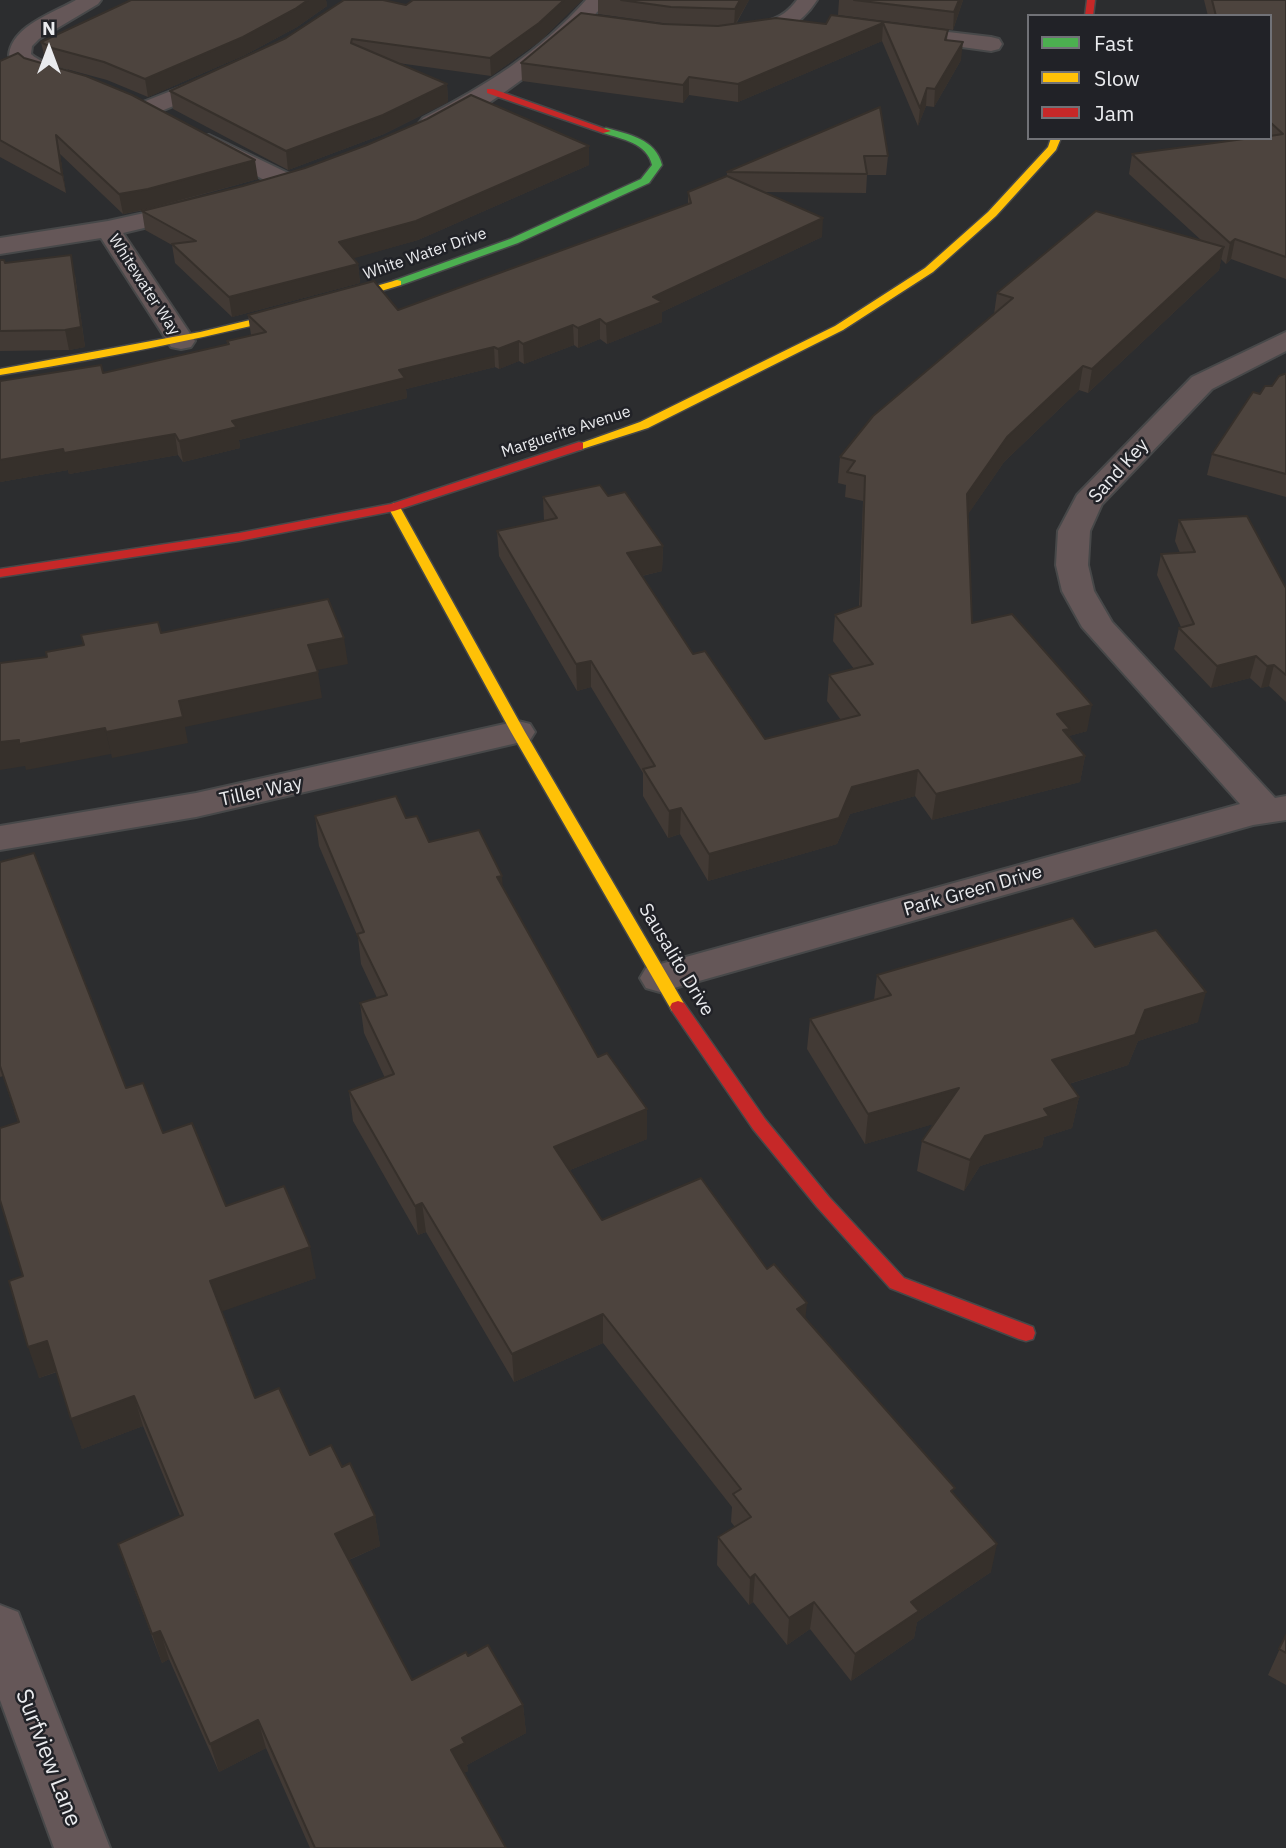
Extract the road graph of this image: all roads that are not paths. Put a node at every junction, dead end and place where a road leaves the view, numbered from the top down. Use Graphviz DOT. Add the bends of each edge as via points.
graph roads {
  1 [pos="91,0"];
  2 [pos="597,0"];
  3 [pos="807,0"];
  4 [pos="794,19"];
  5 [pos="820,22"];
  6 [pos="873,29"];
  7 [pos="720,35"];
  8 [pos="991,44"];
  9 [pos="234,71"];
  10 [pos="82,82"];
  11 [pos="490,91"];
  12 [pos="125,98"];
  13 [pos="146,109"];
  14 [pos="406,134"];
  15 [pos="1055,140"];
  16 [pos="252,192"];
  17 [pos="217,202"];
  18 [pos="108,229"];
  19 [pos="0,246"];
  20 [pos="1286,340"];
  21 [pos="181,341"];
  22 [pos="0,372"];
  23 [pos="394,507"];
  24 [pos="0,573"];
  25 [pos="518,732"];
  26 [pos="1276,809"];
  27 [pos="0,838"];
  28 [pos="660,978"];
  29 [pos="1026,1333"];
  30 [pos="0,1629"];
  31 [pos="82,1848"];
  1 -- 10 [label="street" via="21,44 20,55 26,64"];
  2 -- 11 [label="street" via="591,22"];
  3 -- 4 [label="street"];
  4 -- 5 [label="street"];
  4 -- 7 [label="street" via="757,33"];
  6 -- 8 [label="street"];
  9 -- 13 [label="street"];
  11 -- 14 [label="street"];
  11 -- 21 [label="street, White Water Drive" via="641,143 658,162 655,172 545,228 439,269 316,307"];
  12 -- 13 [label="street"];
  13 -- 16 [label="street" via="296,178"];
  15 -- 23 [label="street, Marguerite Avenue" via="992,214 929,270 839,328 644,425"];
  17 -- 18 [label="street"];
  18 -- 19 [label="street"];
  18 -- 21 [label="street, Whitewater Way"];
  20 -- 26 [label="street, Sand Key" via="1202,383 1088,501 1074,531 1072,565 1078,591 1098,626"];
  21 -- 22 [label="street, White Water Drive"];
  23 -- 24 [label="street, Marguerite Avenue" via="239,537"];
  23 -- 25 [label="street, Sausalito Drive"];
  25 -- 27 [label="street, Tiller Way" via="262,793"];
  25 -- 28 [label="street, Sausalito Drive"];
  26 -- 28 [label="street, Park Green Drive"];
  28 -- 29 [label="street, Sausalito Drive" via="759,1124 897,1283"];
  30 -- 31 [label="street, Surfview Lane"];
}
